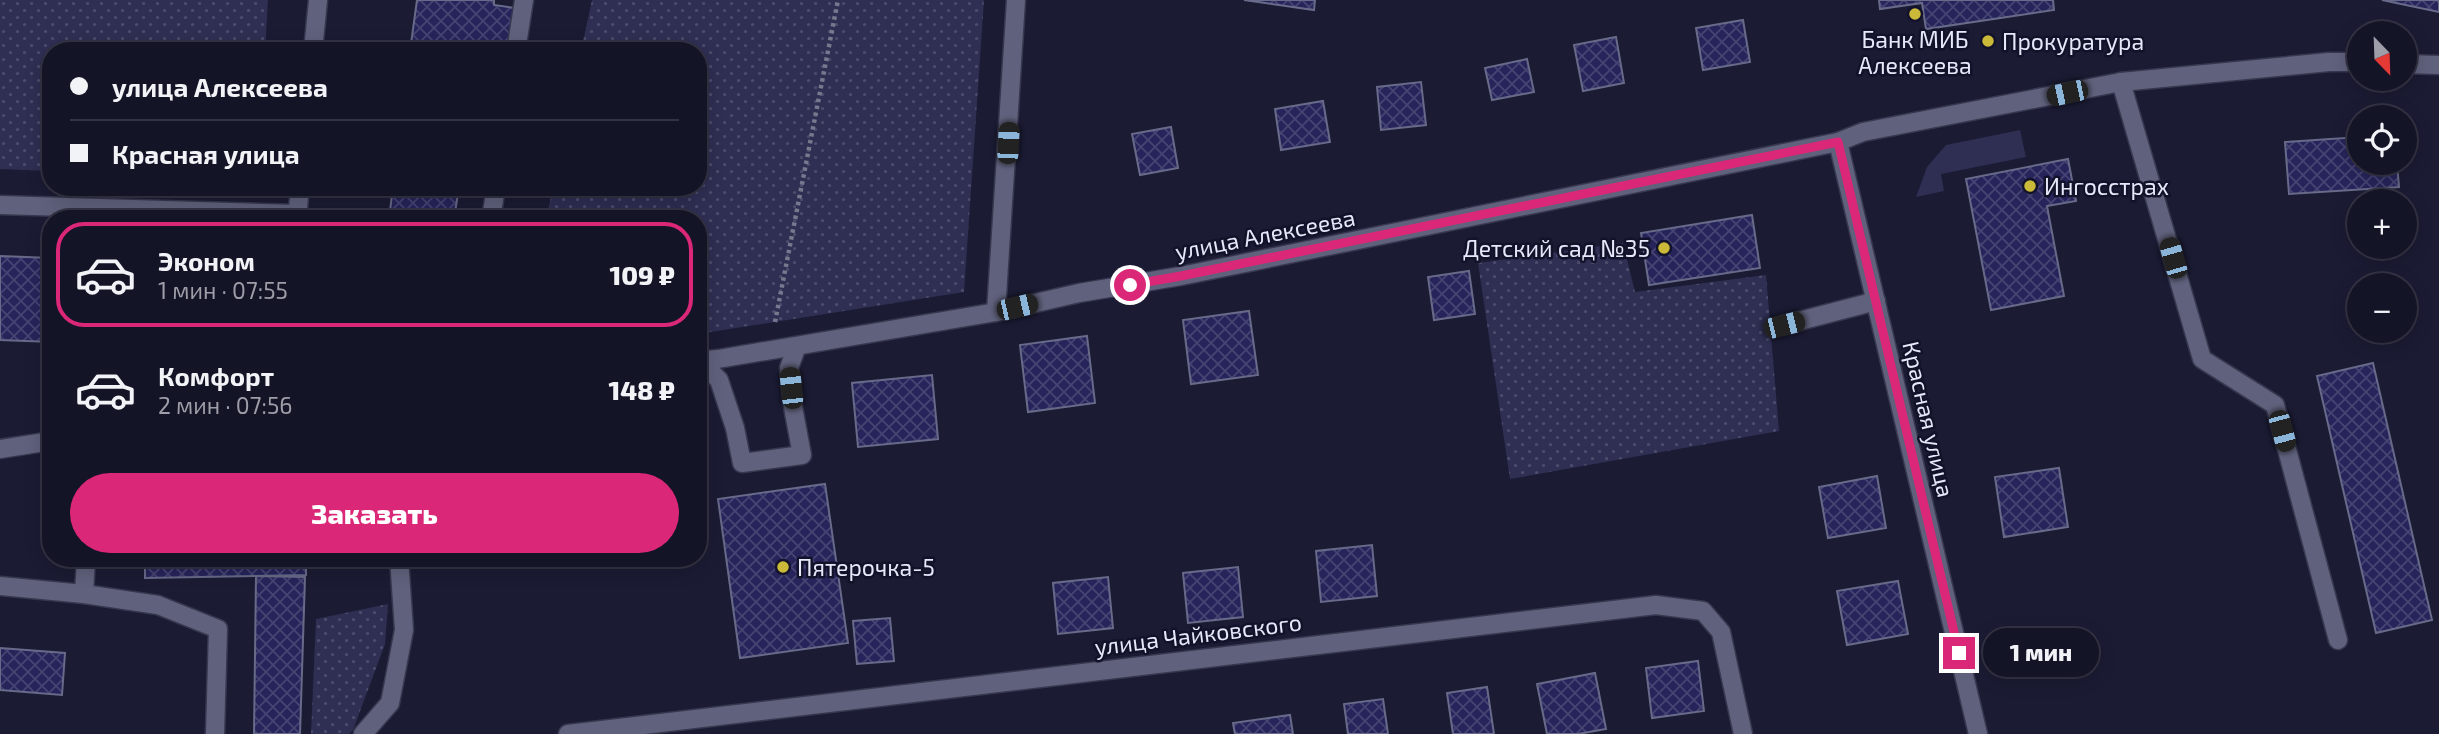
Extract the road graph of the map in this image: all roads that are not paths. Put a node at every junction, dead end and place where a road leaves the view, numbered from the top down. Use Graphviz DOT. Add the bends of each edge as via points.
graph roads {
  1 [pos="318,0"];
  2 [pos="524,0"];
  3 [pos="1016,0"];
  4 [pos="314,42"];
  5 [pos="517,42"];
  6 [pos="2347,62"];
  7 [pos="2417,64"];
  8 [pos="2439,65"];
  9 [pos="2121,82"];
  10 [pos="1838,142"];
  11 [pos="0,205"];
  12 [pos="135,210"];
  13 [pos="1876,301"];
  14 [pos="996,312"];
  15 [pos="1784,325"];
  16 [pos="797,346"];
  17 [pos="707,359"];
  18 [pos="707,368"];
  19 [pos="42,443"];
  20 [pos="0,449"];
  21 [pos="86,567"];
  22 [pos="400,567"];
  23 [pos="0,586"];
  24 [pos="84,594"];
  25 [pos="2338,640"];
  26 [pos="215,734"];
  27 [pos="363,734"];
  28 [pos="568,734"];
  29 [pos="1743,734"];
  30 [pos="1978,734"];
  1 -- 4 [label="street"];
  2 -- 5 [label="street"];
  3 -- 14 [label="street"];
  6 -- 9 [label="street"];
  7 -- 8 [label="street"];
  9 -- 10 [label="street" via="1863,132"];
  9 -- 25 [label="street" via="2202,359 2275,405"];
  10 -- 13 [label="street, Красная улица"];
  10 -- 14 [label="street, улица Алексеева"];
  11 -- 12 [label="street"];
  13 -- 15 [label="street"];
  13 -- 30 [label="street, Красная улица"];
  14 -- 16 [label="street, улица Алексеева"];
  16 -- 17 [label="street, улица Алексеева"];
  16 -- 18 [label="street" via="789,368 802,455 742,463 719,380"];
  19 -- 20 [label="street"];
  21 -- 24 [label="street"];
  22 -- 27 [label="street" via="404,630 390,702"];
  23 -- 24 [label="street"];
  24 -- 26 [label="street" via="158,605 218,629"];
  28 -- 29 [label="street, улица Чайковского" via="1656,606 1703,611 1721,632"];
}
